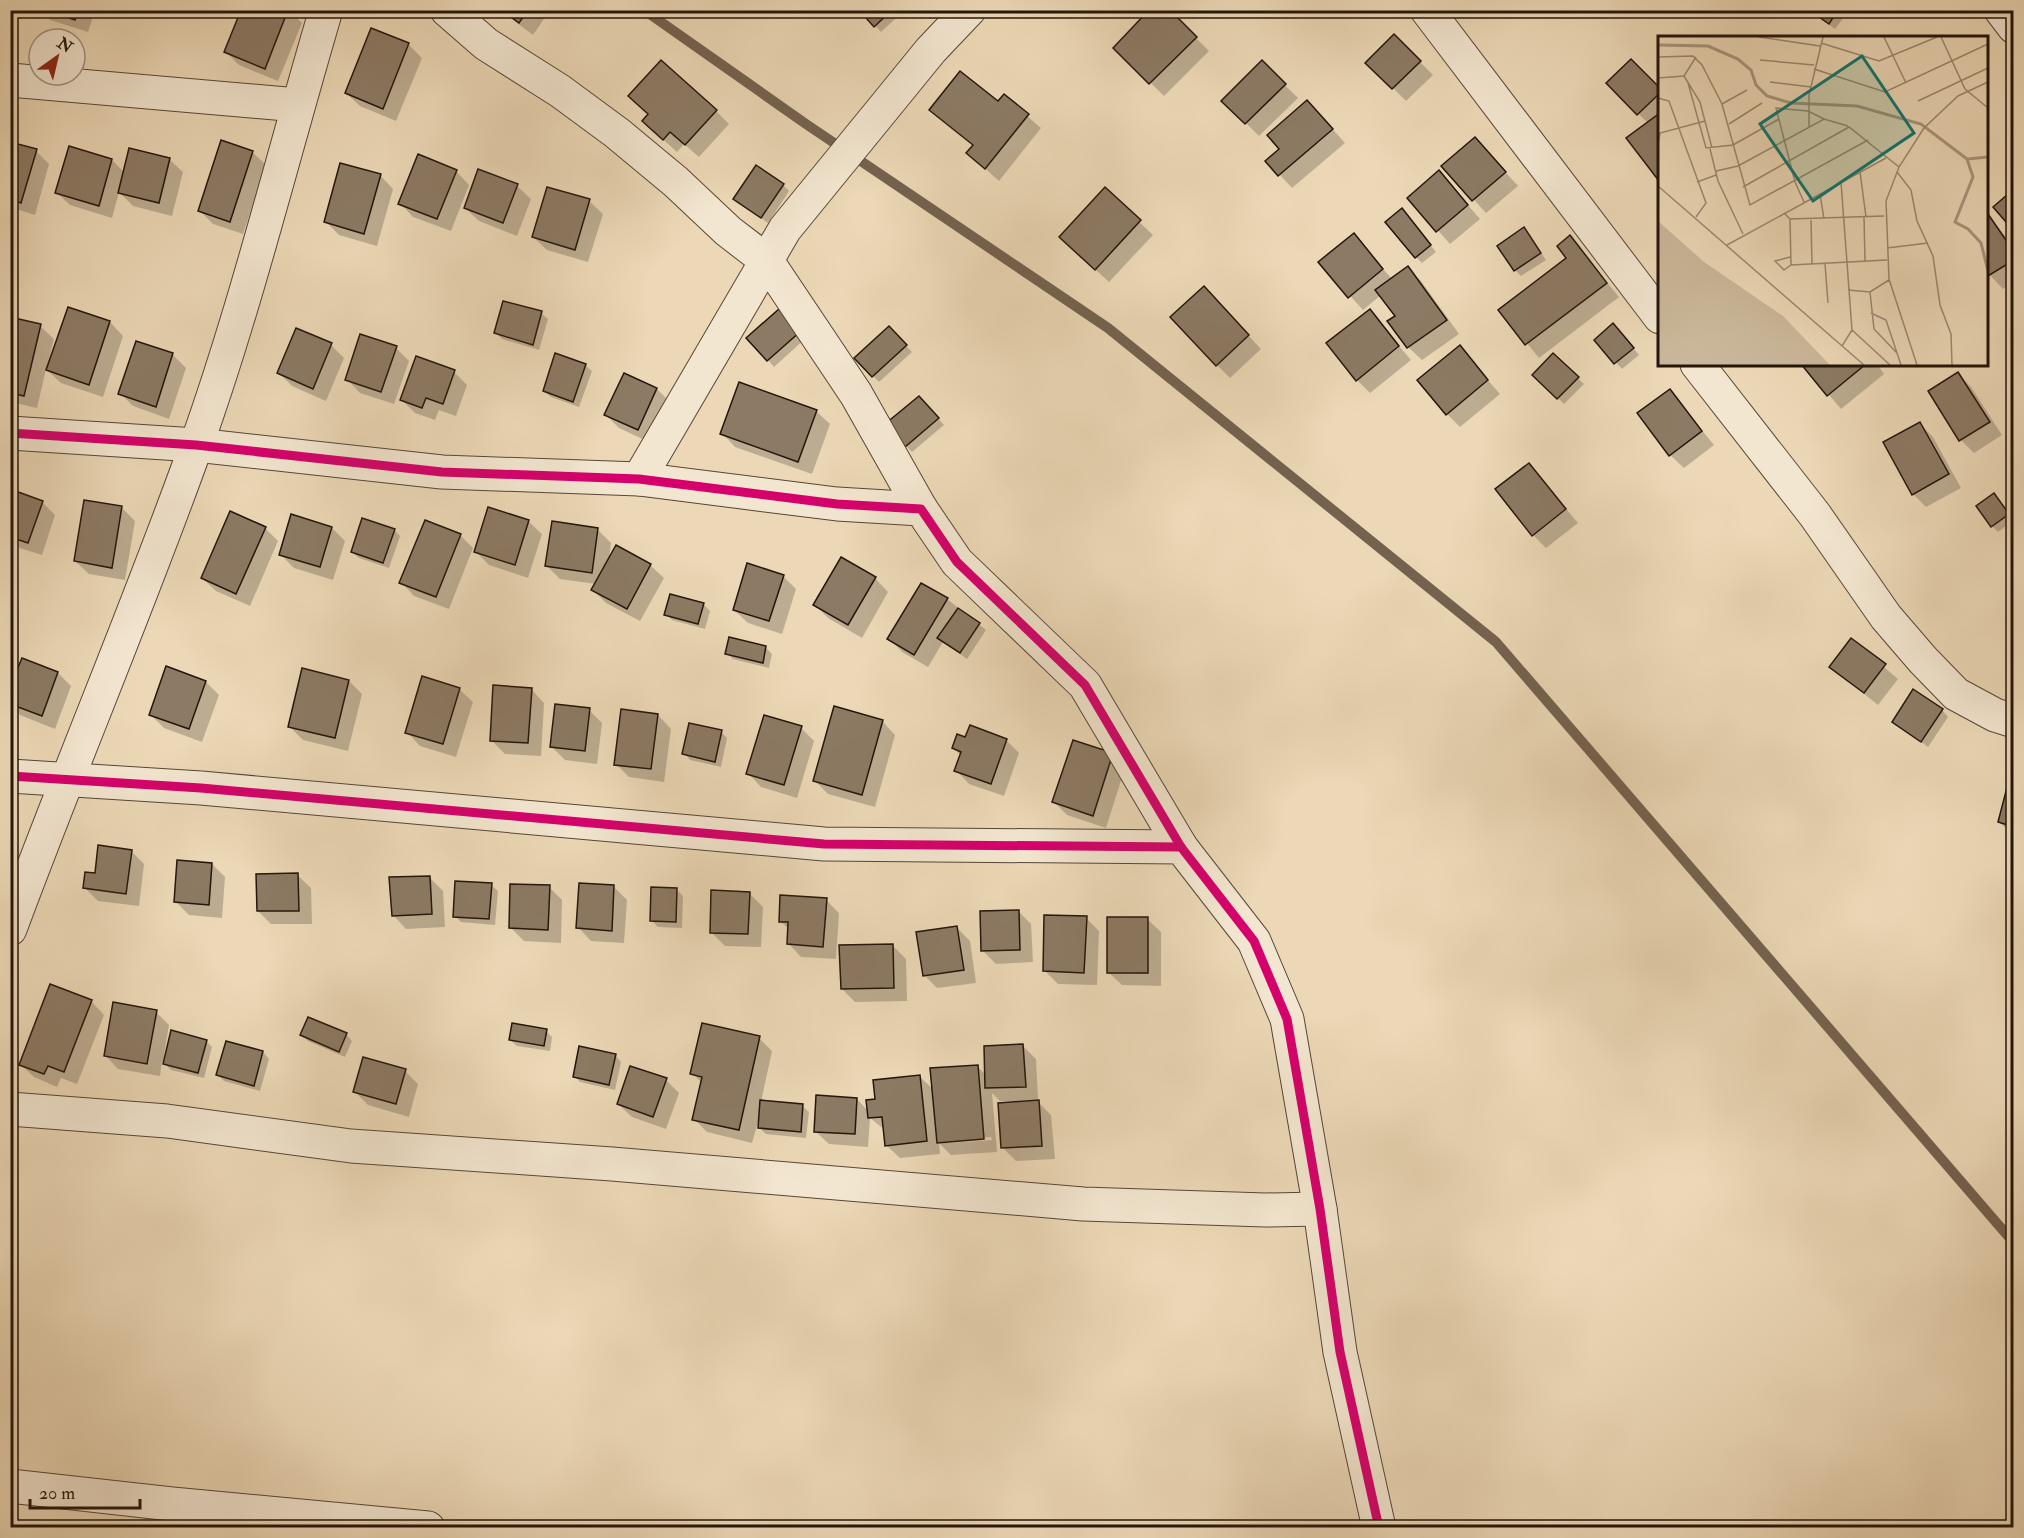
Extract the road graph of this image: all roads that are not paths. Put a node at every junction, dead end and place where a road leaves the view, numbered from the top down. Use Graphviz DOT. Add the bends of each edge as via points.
graph roads {
  1 [pos="326,10"];
  2 [pos="447,10"];
  3 [pos="969,10"];
  4 [pos="1427,10"];
  5 [pos="2001,10"];
  6 [pos="2013,27"];
  7 [pos="10,80"];
  8 [pos="298,105"];
  9 [pos="767,261"];
  10 [pos="1658,316"];
  11 [pos="1699,366"];
  12 [pos="10,433"];
  13 [pos="196,445"];
  14 [pos="639,479"];
  15 [pos="921,509"];
  16 [pos="2013,721"];
  17 [pos="10,776"];
  18 [pos="66,780"];
  19 [pos="1181,846"];
  20 [pos="10,929"];
  21 [pos="10,1109"];
  22 [pos="1320,1209"];
  23 [pos="10,1486"];
  24 [pos="168,1516"];
  25 [pos="428,1527"];
  26 [pos="1379,1527"];
  1 -- 8 [label="street"];
  2 -- 9 [label="street" via="486,44 617,133"];
  3 -- 9 [label="street" via="931,50 785,229"];
  4 -- 10 [label="street"];
  5 -- 6 [label="street"];
  7 -- 8 [label="street"];
  8 -- 13 [label="street" via="253,266"];
  9 -- 14 [label="street"];
  9 -- 15 [label="street" via="856,394"];
  11 -- 16 [label="street" via="1815,516 1886,617 1923,660 1956,694"];
  12 -- 13 [label="street"];
  13 -- 14 [label="street" via="442,472"];
  13 -- 18 [label="street"];
  14 -- 15 [label="street" via="837,504"];
  15 -- 19 [label="street" via="957,562 1085,685"];
  17 -- 18 [label="street"];
  18 -- 19 [label="street" via="201,788 824,844"];
  18 -- 20 [label="street"];
  19 -- 22 [label="street" via="1254,941 1287,1019"];
  21 -- 22 [label="street" via="167,1121 351,1146 1083,1204"];
  22 -- 26 [label="street" via="1340,1352"];
  23 -- 24 [label="street"];
  24 -- 25 [label="street"];
}
